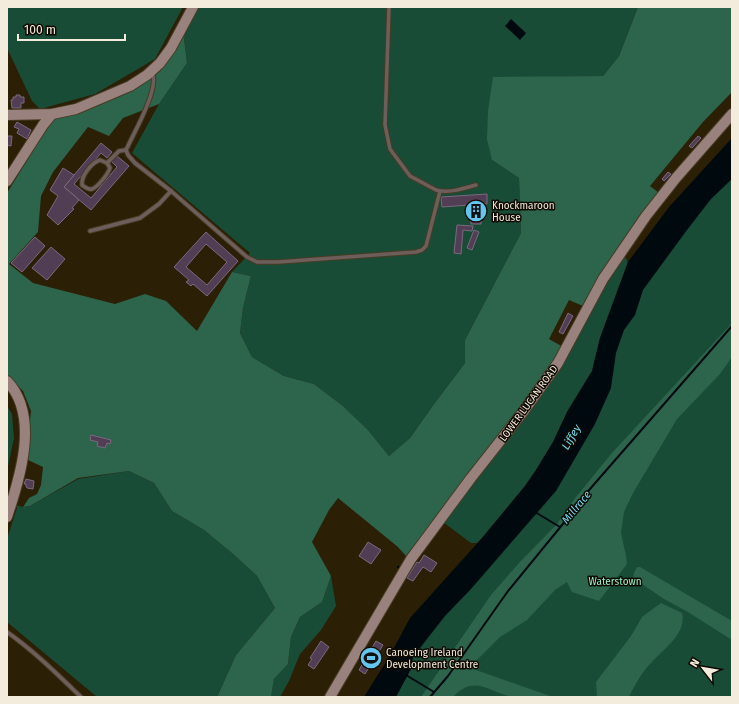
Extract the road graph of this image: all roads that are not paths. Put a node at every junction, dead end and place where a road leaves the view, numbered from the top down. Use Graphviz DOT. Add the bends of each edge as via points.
graph roads {
  1 [pos="193,7"];
  2 [pos="389,7"];
  3 [pos="151,71"];
  4 [pos="52,114"];
  5 [pos="732,114"];
  6 [pos="7,115"];
  7 [pos="126,150"];
  8 [pos="107,162"];
  9 [pos="7,181"];
  10 [pos="476,185"];
  11 [pos="171,191"];
  12 [pos="440,191"];
  13 [pos="90,231"];
  14 [pos="7,381"];
  15 [pos="7,517"];
  16 [pos="7,632"];
  17 [pos="81,697"];
  18 [pos="330,697"];
  1 -- 3 [label="street" via="172,48"];
  2 -- 12 [label="lane" via="385,125 390,149 410,176"];
  3 -- 4 [label="street" via="130,86 101,99 76,109"];
  3 -- 7 [label="lane" via="154,76 151,93"];
  4 -- 6 [label="street"];
  4 -- 9 [label="street"];
  5 -- 18 [label="street, LOWER LUCAN ROAD" via="676,178 642,222 603,279 558,363 411,559"];
  7 -- 8 [label="lane" via="119,151"];
  7 -- 11 [label="lane" via="135,163"];
  8 -- 8 [label="lane" via="110,168 108,173 95,186 87,189 82,185 82,178 96,161"];
  10 -- 12 [label="lane"];
  11 -- 12 [label="lane" via="248,257 267,263 422,250 426,246"];
  11 -- 13 [label="lane" via="160,204 140,218"];
  14 -- 15 [label="street" via="18,395 24,413 25,432 20,471"];
  16 -- 17 [label="lane"];
}
